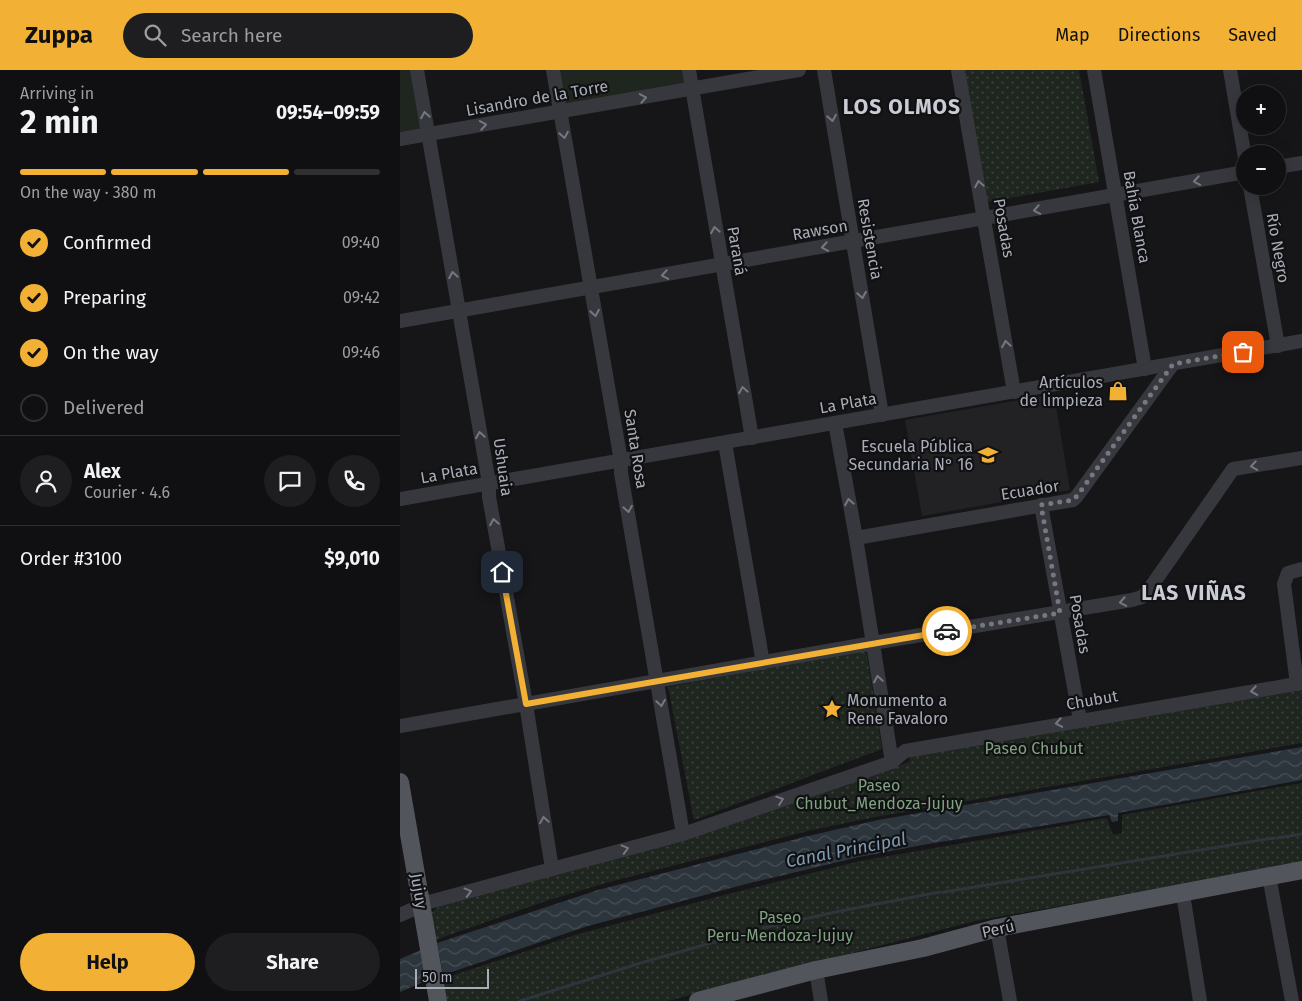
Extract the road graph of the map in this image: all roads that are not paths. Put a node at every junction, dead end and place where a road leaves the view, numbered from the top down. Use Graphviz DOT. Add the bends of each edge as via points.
graph roads {
  1 [pos="417,70"];
  2 [pos="553,70"];
  3 [pos="688,70"];
  4 [pos="799,70"];
  5 [pos="824,70"];
  6 [pos="958,70"];
  7 [pos="1094,70"];
  8 [pos="1230,70"];
  9 [pos="692,90"];
  10 [pos="560,112"];
  11 [pos="428,135"];
  12 [pos="400,139"];
  13 [pos="1243,145"];
  14 [pos="1302,163"];
  15 [pos="1286,166"];
  16 [pos="1236,174"];
  17 [pos="1252,195"];
  18 [pos="1116,196"];
  19 [pos="985,219"];
  20 [pos="853,242"];
  21 [pos="721,265"];
  22 [pos="590,288"];
  23 [pos="459,311"];
  24 [pos="400,321"];
  25 [pos="1302,342"];
  26 [pos="1278,346"];
  27 [pos="1173,364"];
  28 [pos="1145,369"];
  29 [pos="1014,392"];
  30 [pos="882,415"];
  31 [pos="835,423"];
  32 [pos="752,438"];
  33 [pos="725,443"];
  34 [pos="1302,458"];
  35 [pos="622,461"];
  36 [pos="489,484"];
  37 [pos="400,499"];
  38 [pos="1041,505"];
  39 [pos="856,538"];
  40 [pos="1302,569"];
  41 [pos="1060,613"];
  42 [pos="873,643"];
  43 [pos="763,663"];
  44 [pos="657,681"];
  45 [pos="1300,683"];
  46 [pos="526,704"];
  47 [pos="1080,720"];
  48 [pos="400,726"];
  49 [pos="892,762"];
  50 [pos="400,782"];
  51 [pos="404,828"];
  52 [pos="683,834"];
  53 [pos="552,868"];
  54 [pos="1302,870"];
  55 [pos="1269,876"];
  56 [pos="1183,894"];
  57 [pos="422,906"];
  58 [pos="400,915"];
  59 [pos="997,928"];
  60 [pos="816,970"];
  61 [pos="437,994"];
  62 [pos="698,1001"];
  63 [pos="821,1001"];
  64 [pos="1010,1001"];
  65 [pos="1200,1001"];
  66 [pos="1292,1001"];
  11 -- 1 [label="street, Ushuaia, one-way"];
  2 -- 10 [label="street, Santa Rosa"];
  3 -- 9 [label="street, Paraná"];
  4 -- 9 [label="street, Lisandro de la Torre"];
  5 -- 20 [label="street, Resistencia, one-way"];
  19 -- 6 [label="street, Posadas, one-way"];
  7 -- 18 [label="street, Bahía Blanca"];
  8 -- 13 [label="street"];
  10 -- 9 [label="street, Lisandro de la Torre, one-way"];
  21 -- 9 [label="street, Paraná, one-way"];
  11 -- 10 [label="street, Lisandro de la Torre, one-way"];
  10 -- 22 [label="street, Santa Rosa, one-way"];
  11 -- 12 [label="street, Lisandro de la Torre"];
  23 -- 11 [label="street, Ushuaia, one-way"];
  14 -- 15 [label="street"];
  16 -- 18 [label="street, Rawson, one-way"];
  17 -- 26 [label="street, Río Negro"];
  18 -- 19 [label="street, Rawson, one-way"];
  18 -- 28 [label="street, Bahía Blanca"];
  19 -- 20 [label="street, Rawson"];
  29 -- 19 [label="street, Posadas, one-way"];
  20 -- 21 [label="street, Rawson, one-way"];
  20 -- 30 [label="street, Resistencia, one-way"];
  21 -- 22 [label="street, Rawson, one-way"];
  32 -- 21 [label="street, Paraná, one-way"];
  22 -- 23 [label="street, Rawson"];
  22 -- 35 [label="street, Santa Rosa, one-way"];
  23 -- 24 [label="street, Rawson"];
  36 -- 23 [label="street, Ushuaia, one-way"];
  25 -- 26 [label="street, La Plata"];
  26 -- 27 [label="street, La Plata"];
  27 -- 28 [label="street, La Plata"];
  27 -- 38 [label="street, Ecuador" via="1077,496 1073,500"];
  28 -- 29 [label="street, La Plata"];
  29 -- 30 [label="street, La Plata"];
  30 -- 31 [label="street, La Plata"];
  31 -- 32 [label="street, La Plata"];
  39 -- 31 [label="street, one-way"];
  32 -- 33 [label="street, La Plata"];
  33 -- 35 [label="street, La Plata"];
  33 -- 43 [label="street"];
  34 -- 41 [label="street, one-way" via="1233,469 1142,597"];
  35 -- 36 [label="street, La Plata"];
  35 -- 44 [label="street, Santa Rosa, one-way" via="621,473"];
  36 -- 37 [label="street, La Plata"];
  46 -- 36 [label="street, Ushuaia, one-way"];
  38 -- 39 [label="street, Ecuador"];
  38 -- 41 [label="street, Posadas"];
  39 -- 42 [label="street"];
  40 -- 45 [label="street" via="1288,573 1284,584"];
  41 -- 42 [label="street"];
  41 -- 47 [label="street, Posadas"];
  42 -- 43 [label="street"];
  49 -- 42 [label="street, one-way"];
  43 -- 44 [label="street"];
  44 -- 46 [label="street"];
  44 -- 52 [label="street, Santa Rosa, one-way"];
  45 -- 47 [label="street, Chubut, one-way"];
  46 -- 48 [label="street"];
  53 -- 46 [label="street, Ushuaia, one-way"];
  47 -- 49 [label="street, Chubut, one-way" via="905,751"];
  52 -- 49 [label="street, Chubut, one-way"];
  50 -- 51 [label="main road, Jujuy"];
  51 -- 57 [label="main road, Jujuy"];
  53 -- 52 [label="street, Chubut, one-way"];
  57 -- 53 [label="street, Chubut, one-way"];
  54 -- 55 [label="main road, Perú"];
  55 -- 56 [label="main road, Perú"];
  55 -- 66 [label="street"];
  56 -- 59 [label="main road, Perú"];
  56 -- 65 [label="street"];
  57 -- 58 [label="street, Chubut"];
  57 -- 61 [label="main road, Jujuy"];
  59 -- 60 [label="main road, Perú" via="923,948"];
  59 -- 64 [label="street"];
  60 -- 62 [label="main road, Perú"];
  60 -- 63 [label="street"];
}
